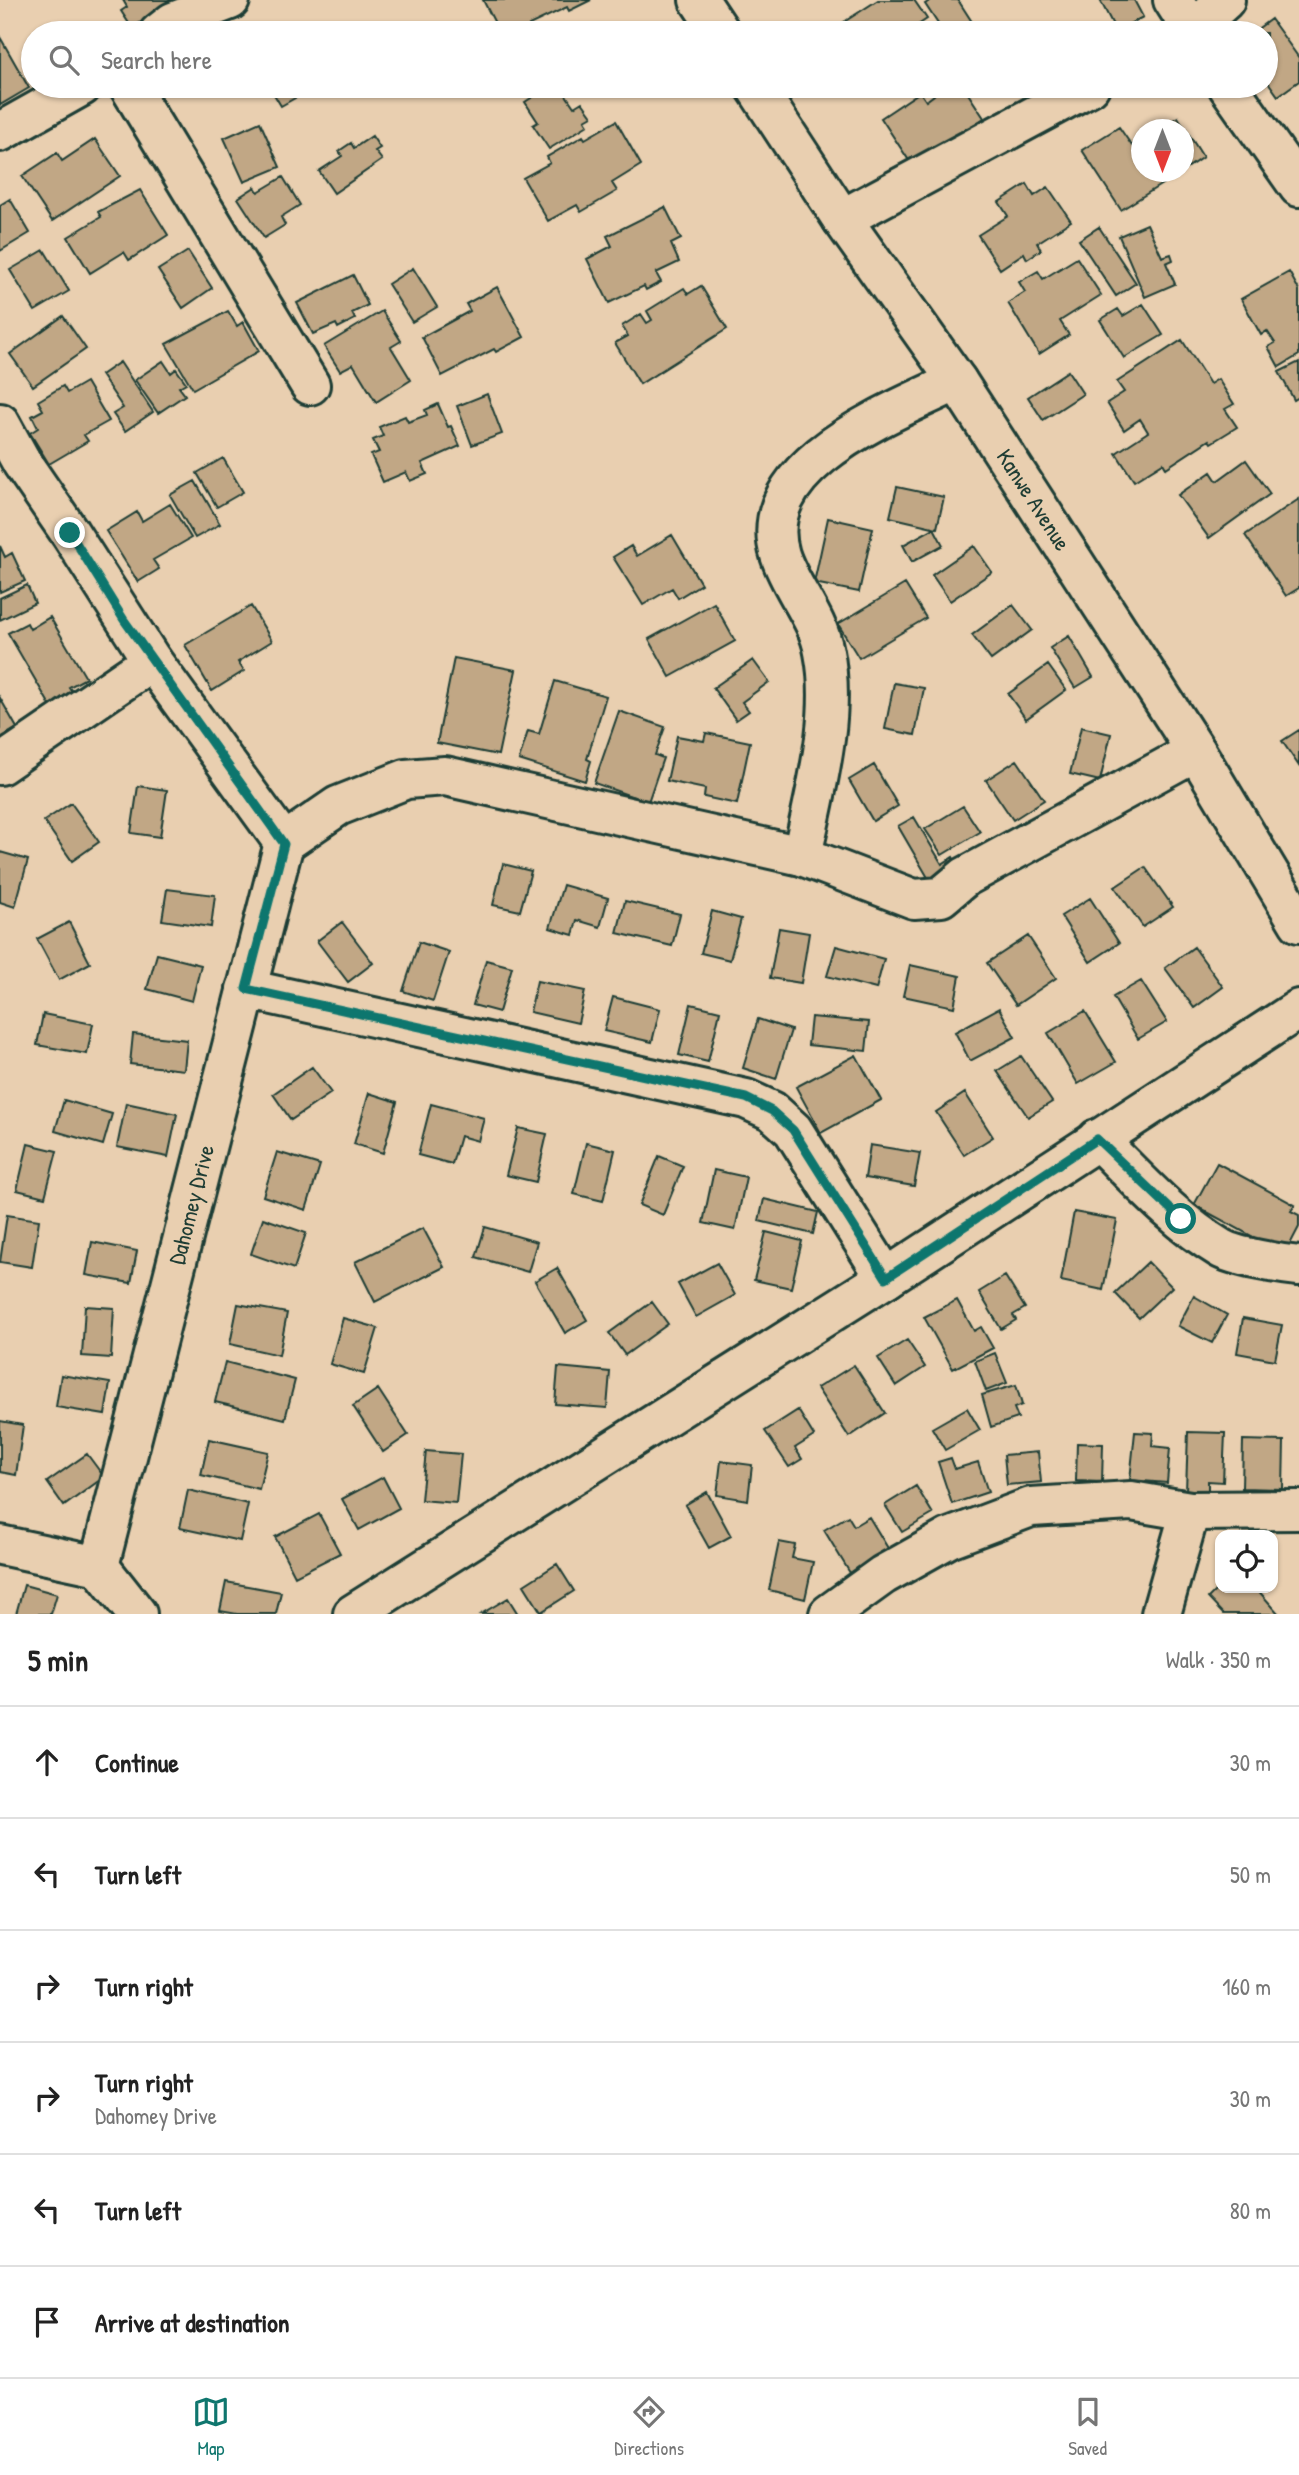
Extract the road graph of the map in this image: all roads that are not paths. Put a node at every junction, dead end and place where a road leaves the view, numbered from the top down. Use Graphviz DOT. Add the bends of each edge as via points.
graph roads {
  1 [pos="230,0"];
  2 [pos="699,0"];
  3 [pos="1225,0"];
  4 [pos="176,21"];
  5 [pos="713,21"];
  6 [pos="1192,21"];
  7 [pos="61,98"];
  8 [pos="137,98"];
  9 [pos="763,98"];
  10 [pos="1068,98"];
  11 [pos="1236,98"];
  12 [pos="0,132"];
  13 [pos="1299,187"];
  14 [pos="842,219"];
  15 [pos="957,381"];
  16 [pos="310,385"];
  17 [pos="0,423"];
  18 [pos="11,469"];
  19 [pos="152,661"];
  20 [pos="1196,751"];
  21 [pos="0,765"];
  22 [pos="284,844"];
  23 [pos="802,856"];
  24 [pos="1299,923"];
  25 [pos="246,989"];
  26 [pos="1299,1009"];
  27 [pos="1097,1139"];
  28 [pos="1299,1266"];
  29 [pos="886,1278"];
  30 [pos="1299,1510"];
  31 [pos="1190,1511"];
  32 [pos="0,1545"];
  33 [pos="99,1566"];
  34 [pos="137,1614"];
  35 [pos="353,1614"];
  36 [pos="829,1614"];
  37 [pos="1161,1614"];
  1 -- 4 [label="street"];
  2 -- 5 [label="street"];
  3 -- 6 [label="street"];
  7 -- 12 [label="street"];
  8 -- 16 [label="street"];
  9 -- 14 [label="street, Kanwe Avenue"];
  10 -- 14 [label="street"];
  11 -- 13 [label="street"];
  14 -- 15 [label="street, Kanwe Avenue"];
  15 -- 20 [label="street, Kanwe Avenue"];
  15 -- 23 [label="street" via="857,430 810,464 786,494 777,516 781,558 824,649 828,685 817,784"];
  17 -- 18 [label="street"];
  18 -- 19 [label="street" via="70,533"];
  19 -- 21 [label="street"];
  19 -- 22 [label="street"];
  20 -- 23 [label="street" via="965,877 941,898 914,899"];
  20 -- 24 [label="street, Kanwe Avenue"];
  22 -- 23 [label="street" via="338,806 406,779 445,776"];
  22 -- 25 [label="street, Dahomey Drive"];
  25 -- 29 [label="street" via="746,1098 772,1111 793,1130"];
  25 -- 33 [label="street, Dahomey Drive"];
  26 -- 27 [label="street"];
  27 -- 28 [label="street" via="1181,1219 1222,1249"];
  27 -- 29 [label="street"];
  29 -- 35 [label="street"];
  30 -- 31 [label="street"];
  31 -- 36 [label="street" via="1131,1501 1031,1507 949,1538 883,1574"];
  31 -- 37 [label="street"];
  32 -- 33 [label="street"];
  33 -- 34 [label="street"];
}
